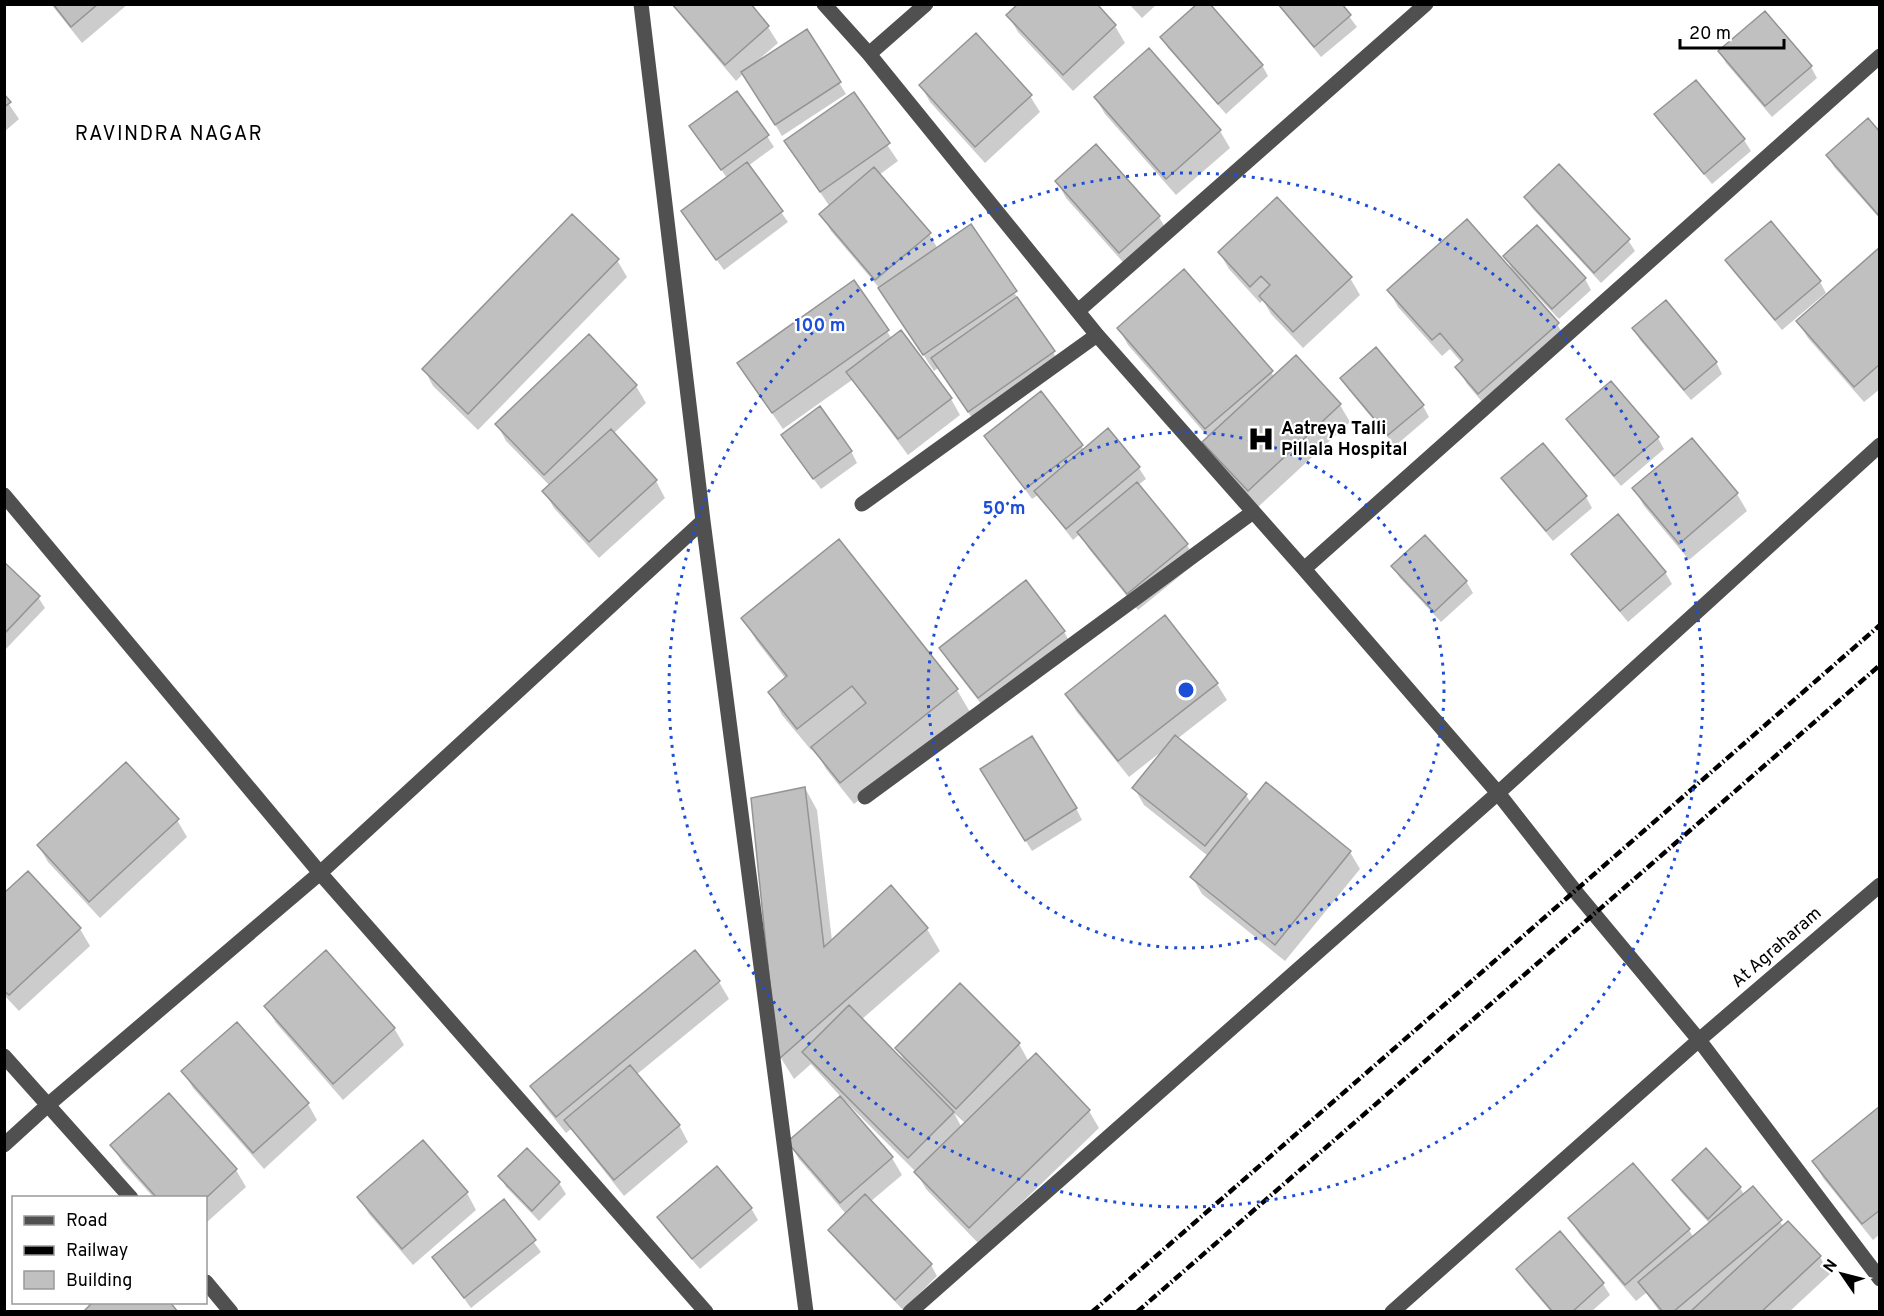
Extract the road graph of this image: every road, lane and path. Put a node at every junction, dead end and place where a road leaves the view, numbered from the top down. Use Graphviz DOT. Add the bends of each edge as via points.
graph roads {
  1 [pos="642,4"];
  2 [pos="824,4"];
  3 [pos="926,4"];
  4 [pos="1426,4"];
  5 [pos="869,54"];
  6 [pos="1880,56"];
  7 [pos="1078,311"];
  8 [pos="1097,335"];
  9 [pos="1880,445"];
  10 [pos="4,495"];
  11 [pos="862,504"];
  12 [pos="1253,512"];
  13 [pos="703,521"];
  14 [pos="1304,569"];
  15 [pos="1498,793"];
  16 [pos="865,797"];
  17 [pos="320,873"];
  18 [pos="1880,885"];
  19 [pos="1700,1040"];
  20 [pos="4,1056"];
  21 [pos="49,1104"];
  22 [pos="4,1145"];
  23 [pos="130,1196"];
  24 [pos="1880,1279"];
  25 [pos="207,1283"];
  26 [pos="231,1311"];
  27 [pos="706,1311"];
  28 [pos="806,1311"];
  29 [pos="910,1311"];
  30 [pos="1392,1311"];
  1 -- 13 [label="street"];
  2 -- 5 [label="street"];
  3 -- 5 [label="street"];
  4 -- 7 [label="street"];
  5 -- 7 [label="street"];
  6 -- 14 [label="street"];
  7 -- 8 [label="street"];
  8 -- 11 [label="street"];
  8 -- 12 [label="street"];
  9 -- 15 [label="street"];
  10 -- 17 [label="street"];
  12 -- 14 [label="street"];
  12 -- 16 [label="street"];
  13 -- 17 [label="street"];
  13 -- 28 [label="street"];
  14 -- 15 [label="street"];
  15 -- 19 [label="street"];
  15 -- 29 [label="street"];
  17 -- 21 [label="street"];
  17 -- 27 [label="street"];
  18 -- 19 [label="street, At Agraharam"];
  19 -- 24 [label="street"];
  19 -- 30 [label="street, At Agraharam"];
  20 -- 21 [label="street"];
  21 -- 22 [label="street"];
  21 -- 23 [label="street"];
  25 -- 26 [label="street"];
}
